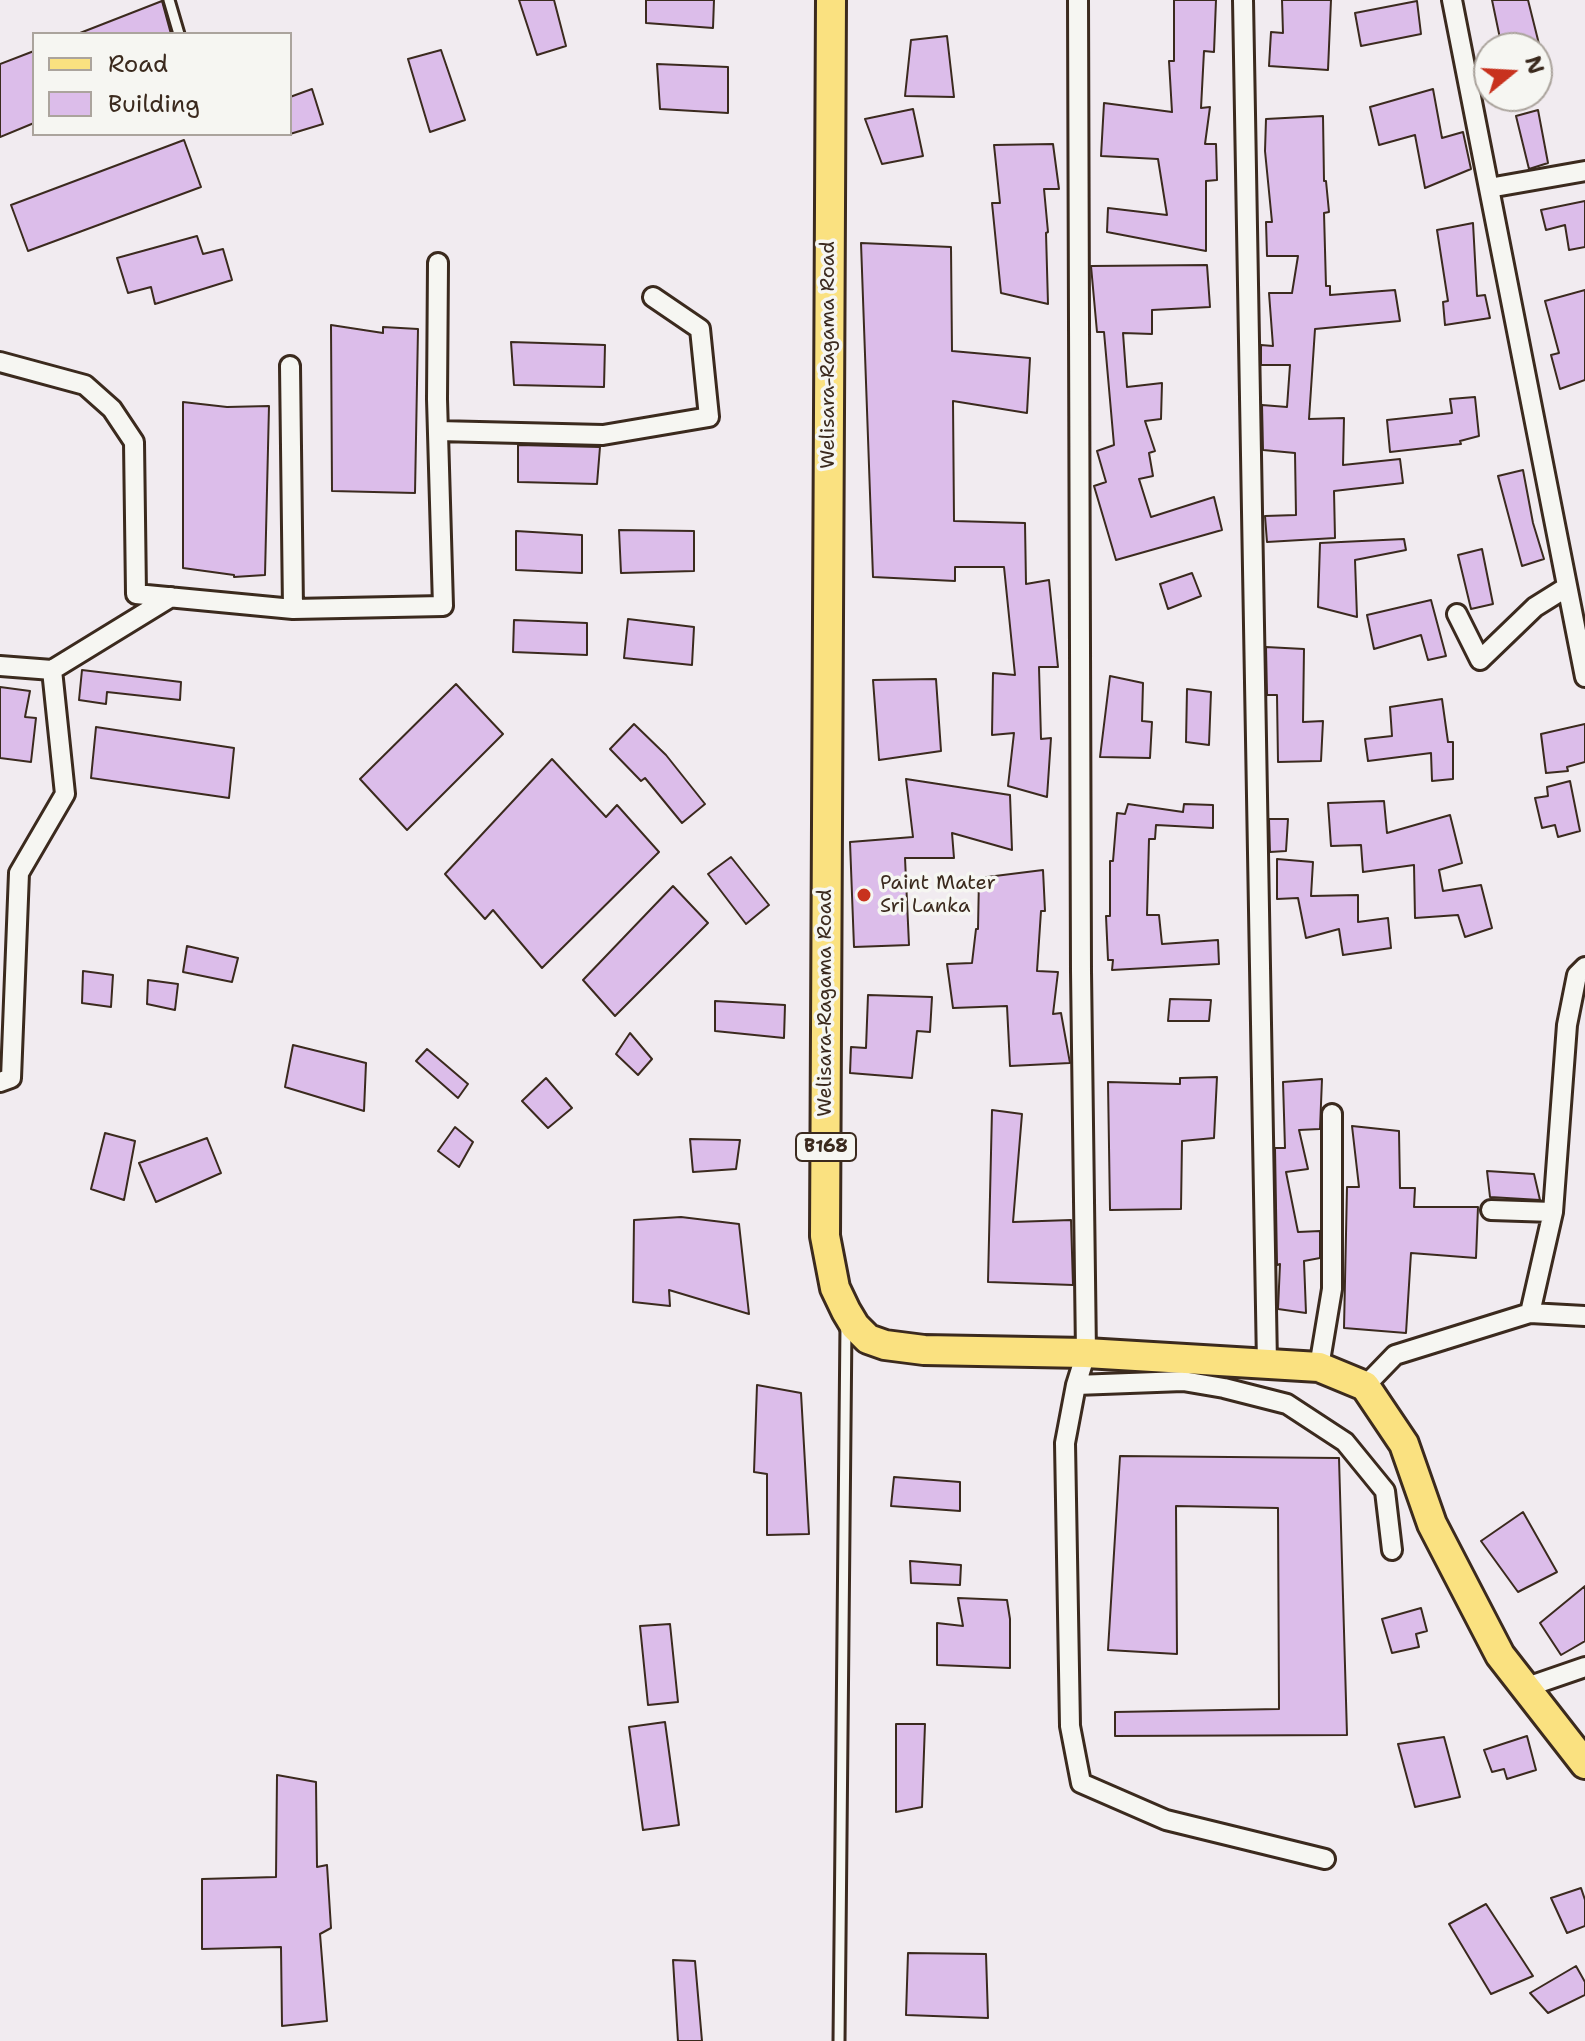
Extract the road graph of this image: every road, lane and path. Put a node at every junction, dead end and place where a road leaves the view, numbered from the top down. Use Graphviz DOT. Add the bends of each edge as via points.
graph roads {
  1 [pos="169,0"];
  2 [pos="831,0"];
  3 [pos="1078,0"];
  4 [pos="1243,0"];
  5 [pos="1452,0"];
  6 [pos="178,32"];
  7 [pos="1585,171"];
  8 [pos="1489,188"];
  9 [pos="438,263"];
  10 [pos="653,297"];
  11 [pos="0,362"];
  12 [pos="290,366"];
  13 [pos="438,431"];
  14 [pos="1567,587"];
  15 [pos="171,597"];
  16 [pos="293,609"];
  17 [pos="1457,614"];
  18 [pos="0,666"];
  19 [pos="52,670"];
  20 [pos="1585,677"];
  21 [pos="1585,967"];
  22 [pos="0,1082"];
  23 [pos="1332,1114"];
  24 [pos="1491,1210"];
  25 [pos="1553,1212"];
  26 [pos="846,1311"];
  27 [pos="1530,1313"];
  28 [pos="1585,1316"];
  29 [pos="1086,1353"];
  30 [pos="1267,1363"];
  31 [pos="1319,1367"];
  32 [pos="1076,1385"];
  33 [pos="1365,1386"];
  34 [pos="1392,1550"];
  35 [pos="1585,1667"];
  36 [pos="1524,1688"];
  37 [pos="1585,1764"];
  38 [pos="1325,1859"];
  39 [pos="839,2041"];
  1 -- 6 [label="lane"];
  2 -- 26 [label="main road, Welisara-Ragama Road / B168" via="825,1236 835,1288"];
  3 -- 29 [label="street"];
  4 -- 30 [label="street"];
  5 -- 8 [label="street"];
  7 -- 8 [label="street"];
  8 -- 14 [label="street"];
  9 -- 13 [label="street"];
  10 -- 13 [label="street" via="700,329 709,417 603,435"];
  11 -- 15 [label="street" via="85,385 112,409 134,442 136,594"];
  12 -- 16 [label="street"];
  13 -- 16 [label="street" via="443,606"];
  14 -- 17 [label="street" via="1535,607 1480,660"];
  14 -- 20 [label="street"];
  15 -- 16 [label="street"];
  15 -- 19 [label="street"];
  18 -- 19 [label="street"];
  19 -- 22 [label="street" via="65,794 19,873 11,1078"];
  21 -- 25 [label="street" via="1577,975 1567,1025"];
  23 -- 31 [label="street" via="1332,1289"];
  24 -- 25 [label="street"];
  25 -- 27 [label="street"];
  26 -- 29 [label="main road, Welisara-Ragama Road / B168" via="868,1339 885,1345"];
  26 -- 39 [label="lane"];
  27 -- 28 [label="street"];
  27 -- 33 [label="street" via="1395,1355"];
  29 -- 30 [label="main road, Welisara-Ragama Road / B168"];
  29 -- 32 [label="street"];
  30 -- 31 [label="main road, Welisara-Ragama Road / B168"];
  31 -- 33 [label="main road, Welisara-Ragama Road / B168"];
  32 -- 34 [label="street" via="1183,1381 1287,1404 1345,1442 1385,1491"];
  32 -- 38 [label="street" via="1065,1443 1070,1726 1081,1783 1166,1820"];
  33 -- 36 [label="main road" via="1404,1444 1432,1524 1500,1655"];
  35 -- 36 [label="street"];
  36 -- 37 [label="main road"];
}
